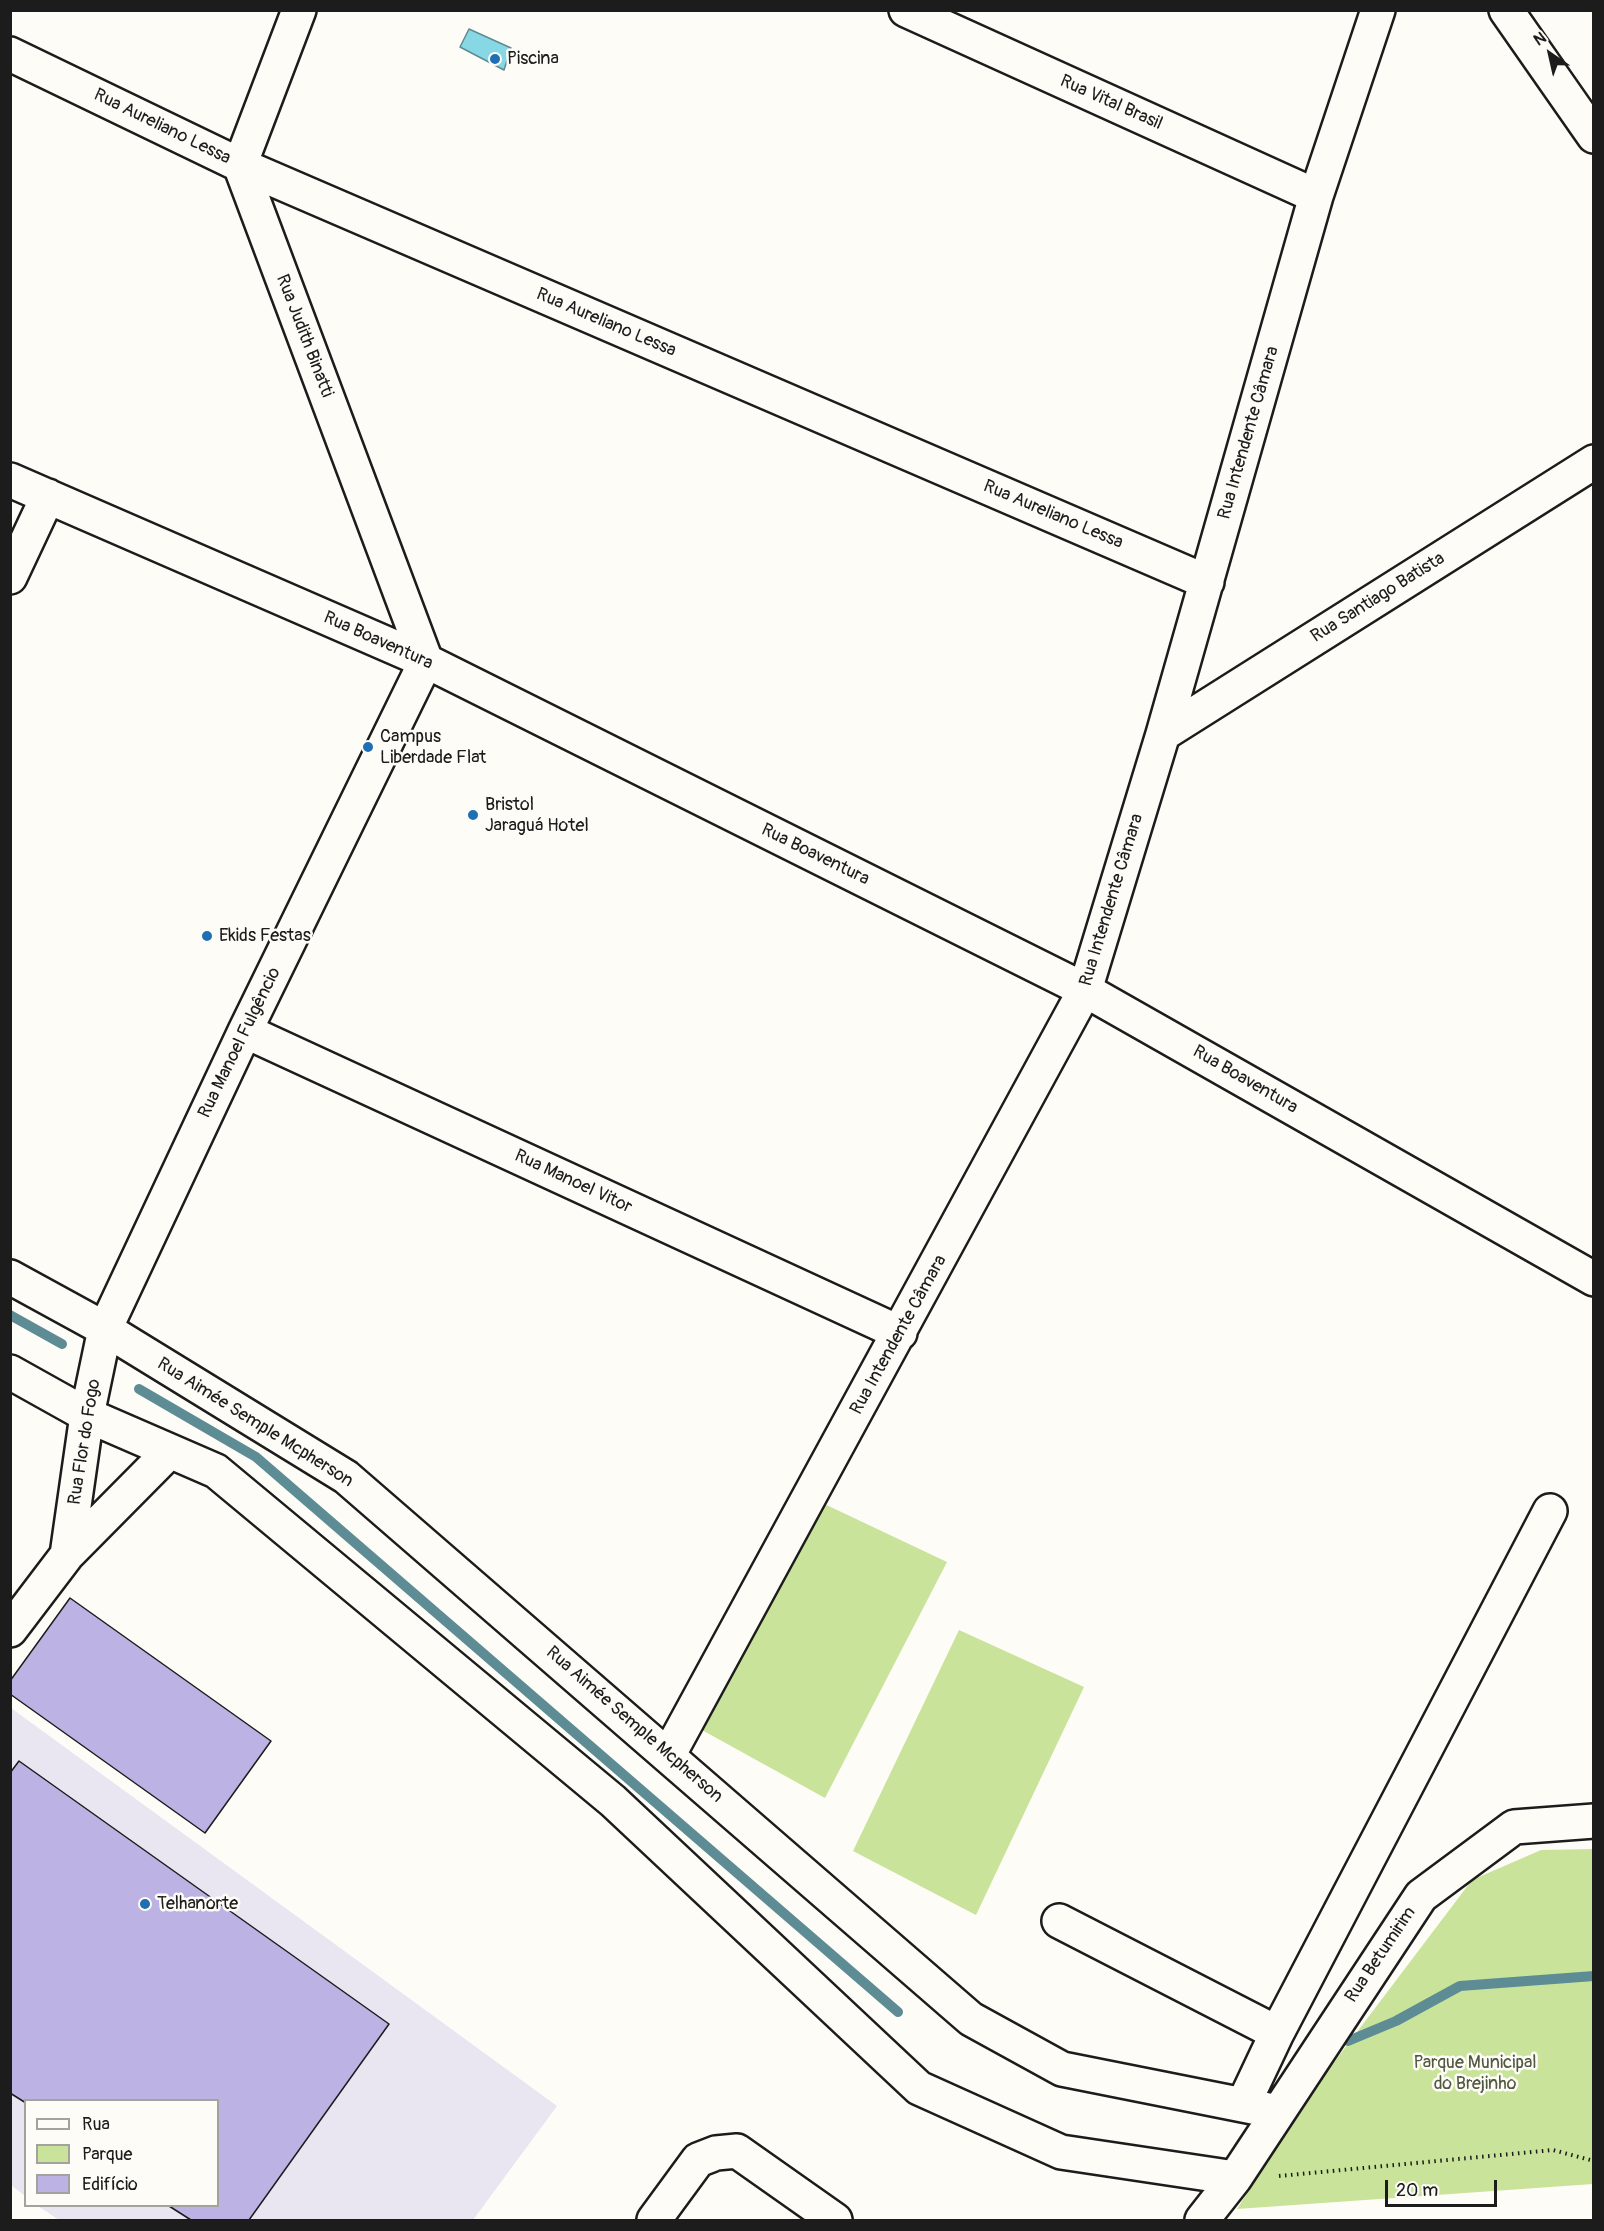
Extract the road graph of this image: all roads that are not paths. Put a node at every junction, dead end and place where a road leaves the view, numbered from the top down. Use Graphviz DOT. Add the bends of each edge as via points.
graph roads {
  1 [pos="298,10"];
  2 [pos="906,10"];
  3 [pos="1378,10"];
  4 [pos="1506,10"];
  5 [pos="10,54"];
  6 [pos="1593,136"];
  7 [pos="240,165"];
  8 [pos="1316,196"];
  9 [pos="1593,462"];
  10 [pos="10,480"];
  11 [pos="48,496"];
  12 [pos="10,577"];
  13 [pos="1207,582"];
  14 [pos="426,661"];
  15 [pos="1163,734"];
  16 [pos="1086,990"];
  17 [pos="245,1031"];
  18 [pos="10,1277"];
  19 [pos="1593,1279"];
  20 [pos="105,1329"];
  21 [pos="900,1333"];
  22 [pos="10,1372"];
  23 [pos="87,1415"];
  24 [pos="170,1451"];
  25 [pos="1550,1511"];
  26 [pos="67,1555"];
  27 [pos="10,1630"];
  28 [pos="669,1754"];
  29 [pos="1593,1821"];
  30 [pos="1059,1921"];
  31 [pos="1277,2033"];
  32 [pos="1250,2091"];
  33 [pos="1278,2112"];
  34 [pos="1235,2178"];
  35 [pos="654,2220"];
  36 [pos="835,2220"];
  37 [pos="1202,2220"];
  1 -- 7 [label="street"];
  2 -- 8 [label="street, Rua Vital Brasil"];
  3 -- 8 [label="street, Rua Intendente Câmara"];
  4 -- 6 [label="street"];
  5 -- 7 [label="street, Rua Aureliano Lessa"];
  7 -- 13 [label="street, Rua Aureliano Lessa"];
  7 -- 14 [label="street, Rua Judith Binatti"];
  8 -- 13 [label="street, Rua Intendente Câmara"];
  9 -- 15 [label="street, Rua Santiago Batista"];
  10 -- 11 [label="street, Rua Boaventura"];
  11 -- 12 [label="street"];
  11 -- 14 [label="street, Rua Boaventura"];
  13 -- 15 [label="street, Rua Intendente Câmara"];
  14 -- 16 [label="street, Rua Boaventura"];
  14 -- 17 [label="street, Rua Manoel Fulgêncio"];
  15 -- 16 [label="street, Rua Intendente Câmara"];
  16 -- 19 [label="street, Rua Boaventura"];
  16 -- 21 [label="street, Rua Intendente Câmara"];
  17 -- 20 [label="street, Rua Manoel Fulgêncio"];
  17 -- 21 [label="street, Rua Manoel Vitor"];
  18 -- 20 [label="street, Rua Aimée Semple Mcpherson"];
  20 -- 23 [label="street, Rua Flor do Fogo"];
  20 -- 28 [label="street, Rua Aimée Semple Mcpherson" via="346,1477"];
  21 -- 28 [label="street, Rua Intendente Câmara"];
  22 -- 23 [label="street"];
  23 -- 24 [label="street"];
  23 -- 26 [label="street, Rua Flor do Fogo"];
  24 -- 26 [label="street, Rua Flor do Fogo"];
  24 -- 34 [label="street" via="216,1471 613,1801 919,2088 1060,2152"];
  25 -- 31 [label="street"];
  26 -- 27 [label="street, Rua Flor do Fogo"];
  28 -- 32 [label="street, Rua Aimée Semple Mcpherson" via="971,2019 1062,2069"];
  29 -- 33 [label="street, Rua Betumirim" via="1514,1827 1421,1896"];
  30 -- 31 [label="street"];
  31 -- 32 [label="street"];
  32 -- 33 [label="street, Rua Aimée Semple Mcpherson"];
  33 -- 34 [label="street, Rua Betumirim"];
  34 -- 37 [label="street, Rua Betumirim"];
  35 -- 36 [label="street" via="698,2160 737,2151"];
}
